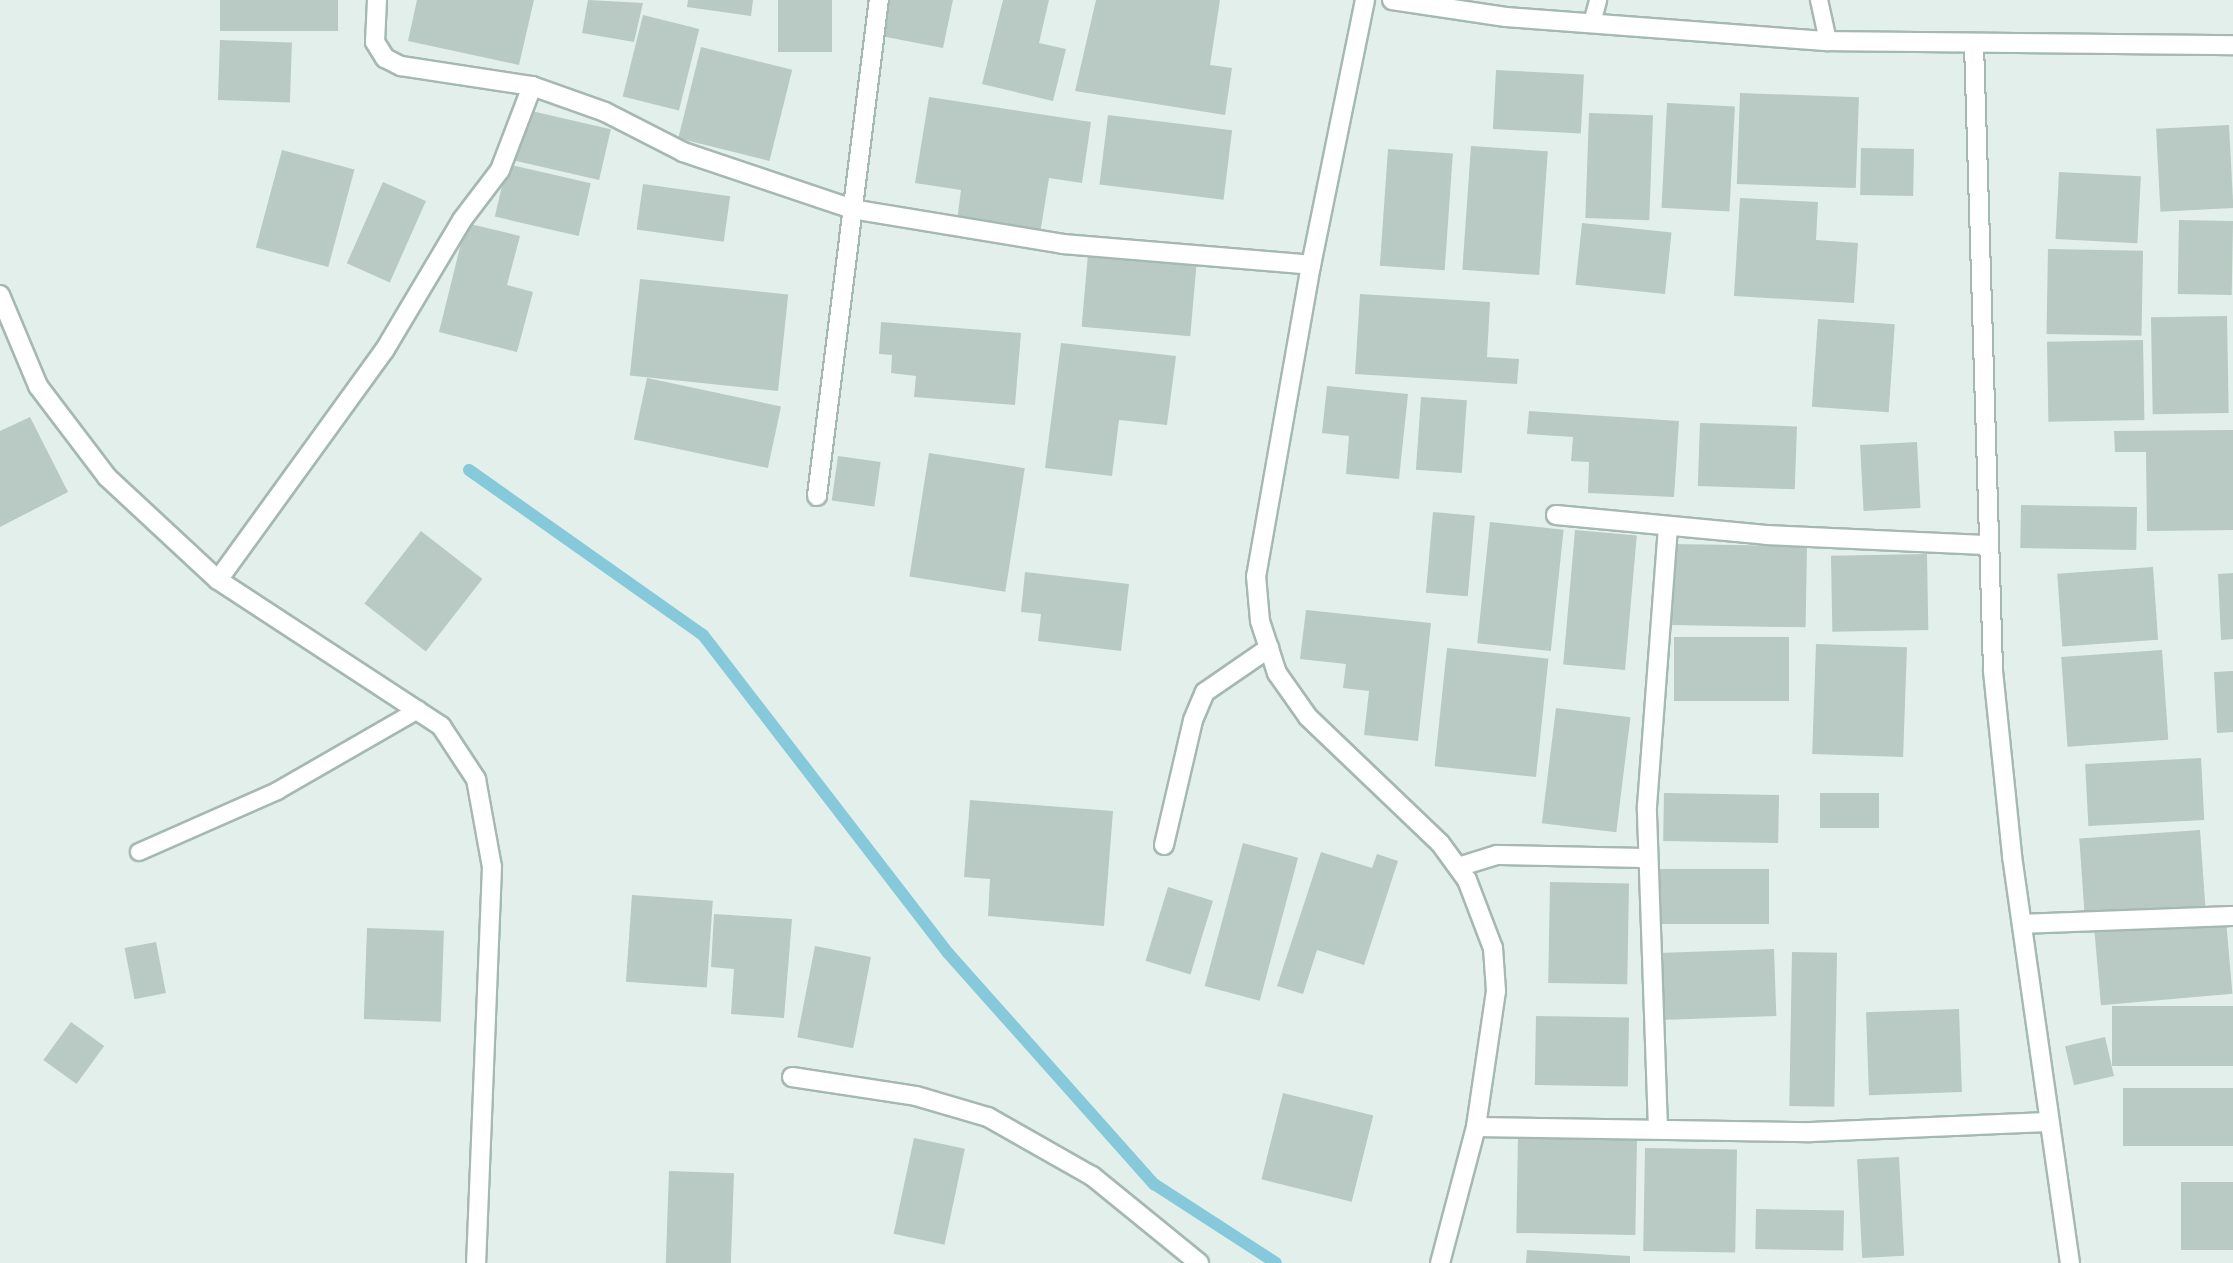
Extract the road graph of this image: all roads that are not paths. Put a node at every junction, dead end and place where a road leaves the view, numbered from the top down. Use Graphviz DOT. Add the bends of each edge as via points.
graph roads {
  1 [pos="377,0"];
  2 [pos="879,0"];
  3 [pos="1365,0"];
  4 [pos="1392,0"];
  5 [pos="1598,0"];
  6 [pos="1820,0"];
  7 [pos="1592,23"];
  8 [pos="1828,41"];
  9 [pos="1974,44"];
  10 [pos="2233,45"];
  11 [pos="532,86"];
  12 [pos="852,209"];
  13 [pos="1311,265"];
  14 [pos="0,295"];
  15 [pos="818,496"];
  16 [pos="1556,515"];
  17 [pos="1668,527"];
  18 [pos="1985,544"];
  19 [pos="218,580"];
  20 [pos="1269,648"];
  21 [pos="418,710"];
  22 [pos="1164,845"];
  23 [pos="139,852"];
  24 [pos="1646,858"];
  25 [pos="1458,867"];
  26 [pos="2233,916"];
  27 [pos="2022,924"];
  28 [pos="792,1077"];
  29 [pos="2048,1122"];
  30 [pos="1476,1127"];
  31 [pos="1658,1129"];
  32 [pos="476,1263"];
  33 [pos="1199,1263"];
  34 [pos="1440,1263"];
  35 [pos="2070,1263"];
  1 -- 11 [label="street" via="375,42 385,58 401,66"];
  2 -- 12 [label="street"];
  3 -- 13 [label="street"];
  4 -- 7 [label="street" via="1437,10"];
  5 -- 7 [label="lane"];
  6 -- 8 [label="lane"];
  7 -- 8 [label="street"];
  8 -- 9 [label="street"];
  9 -- 10 [label="street"];
  9 -- 18 [label="street"];
  11 -- 12 [label="street" via="605,112 683,152"];
  11 -- 19 [label="street" via="500,170 462,220 384,351"];
  12 -- 13 [label="street" via="1063,244"];
  12 -- 15 [label="street"];
  13 -- 20 [label="street" via="1259,537 1256,576"];
  14 -- 19 [label="street" via="38,386 69,434 106,477"];
  16 -- 17 [label="street"];
  17 -- 18 [label="street"];
  17 -- 24 [label="street" via="1654,671"];
  18 -- 27 [label="street" via="1993,671"];
  19 -- 21 [label="street"];
  20 -- 22 [label="street" via="1205,692 1193,720"];
  20 -- 25 [label="street" via="1277,673 1308,717 1440,843"];
  21 -- 23 [label="lane" via="277,791"];
  21 -- 32 [label="street" via="441,726 476,779 492,867"];
  24 -- 25 [label="street" via="1497,855"];
  24 -- 31 [label="street"];
  25 -- 30 [label="street" via="1493,948 1496,990"];
  26 -- 27 [label="street"];
  27 -- 29 [label="street"];
  28 -- 33 [label="street" via="916,1096 988,1117 1092,1176"];
  29 -- 31 [label="street" via="1932,1130"];
  29 -- 35 [label="street"];
  30 -- 31 [label="street"];
  30 -- 34 [label="street"];
}
